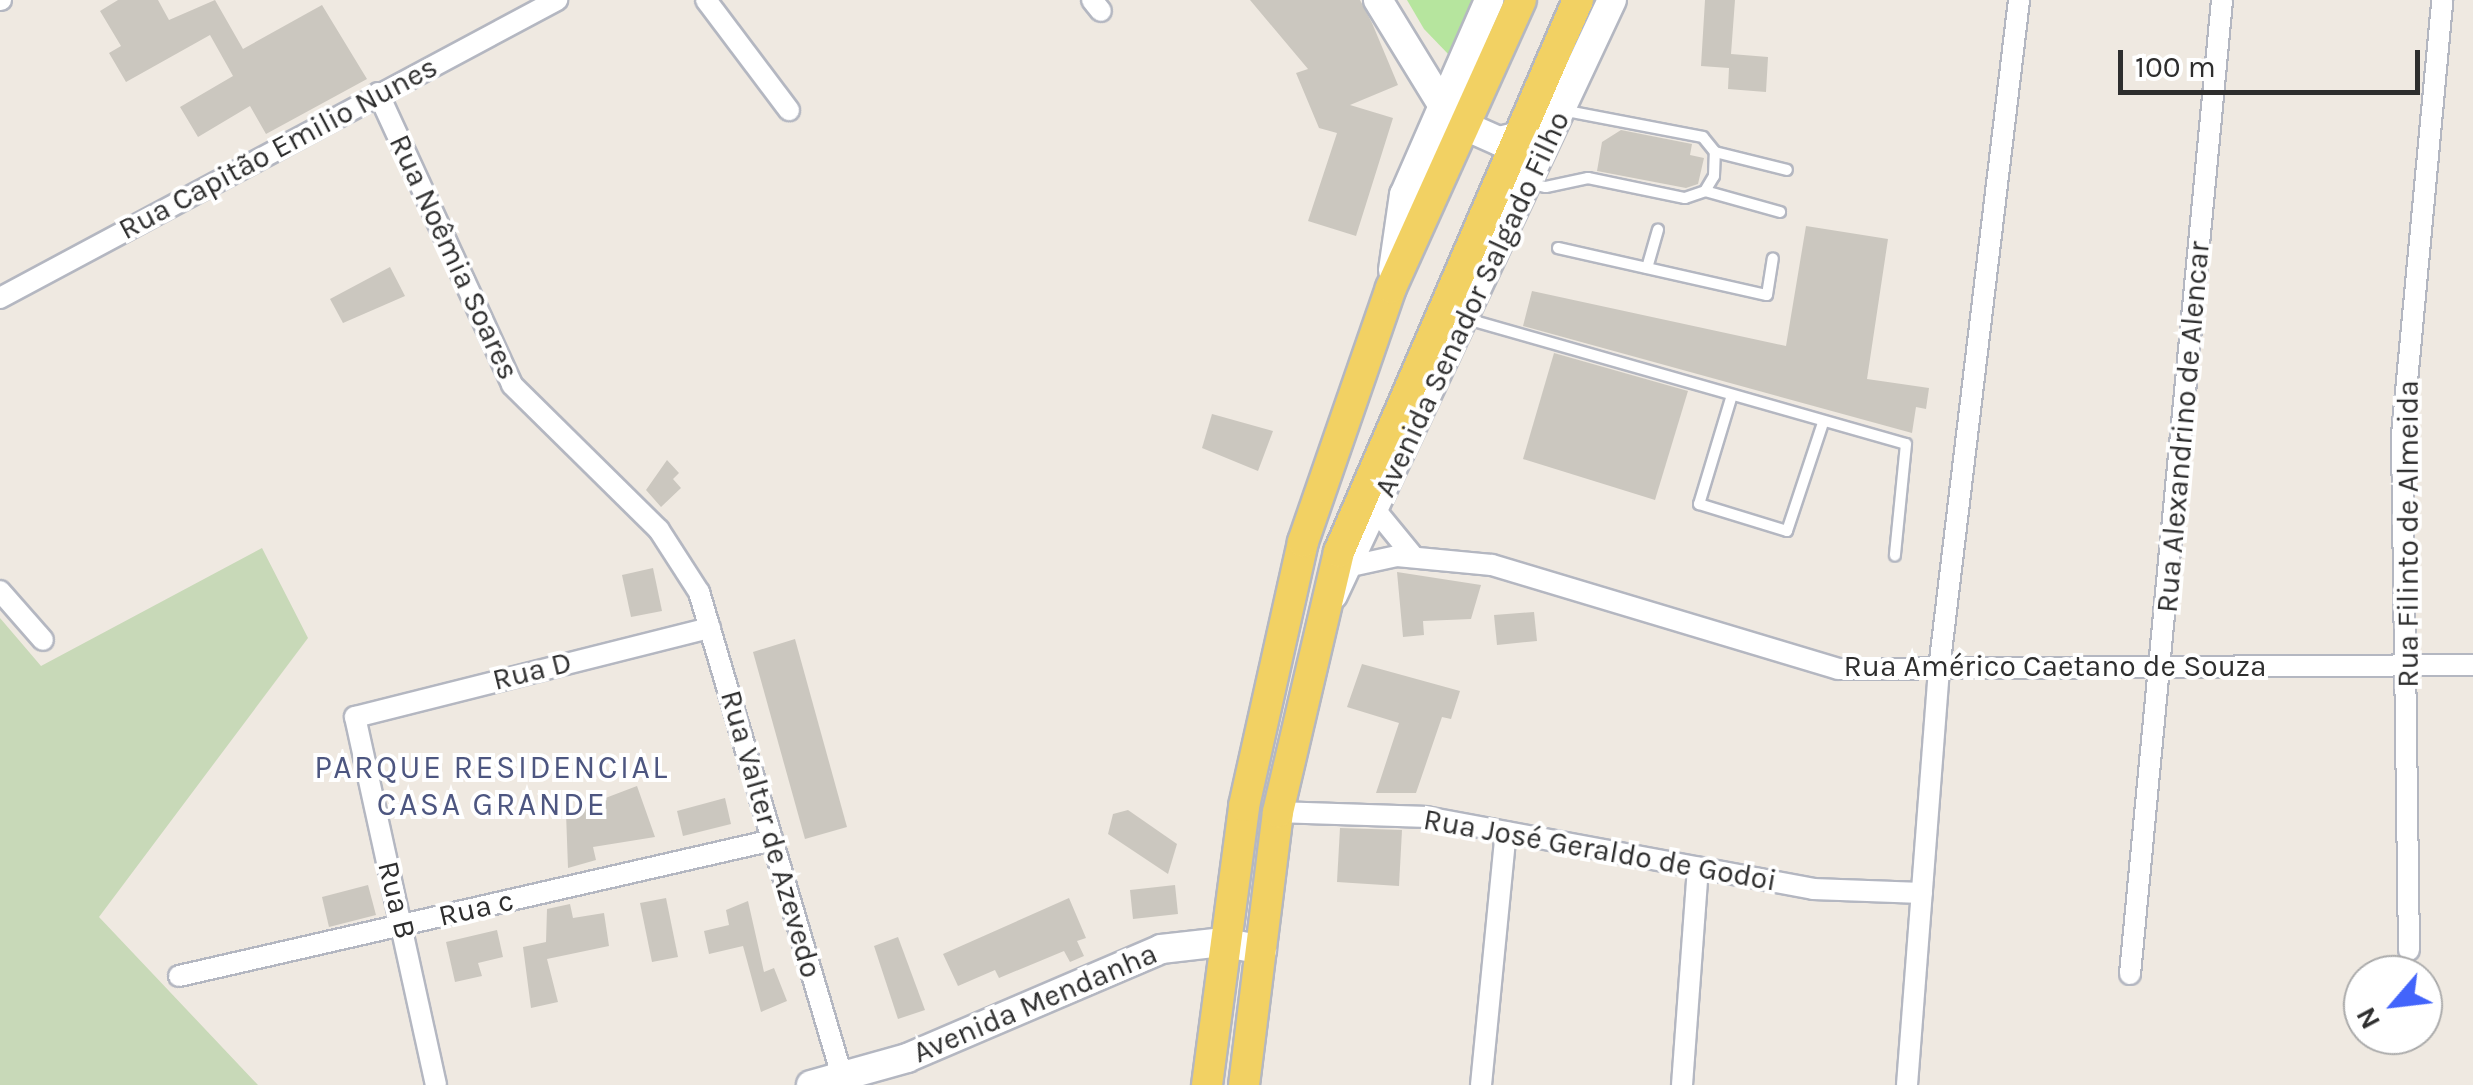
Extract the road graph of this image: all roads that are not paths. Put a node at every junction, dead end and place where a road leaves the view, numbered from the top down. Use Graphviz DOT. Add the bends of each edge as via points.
graph roads {
  1 [pos="557,0"];
  2 [pos="706,0"];
  3 [pos="1378,0"];
  4 [pos="1489,0"];
  5 [pos="1521,0"];
  6 [pos="1578,0"];
  7 [pos="1612,0"];
  8 [pos="2019,0"];
  9 [pos="2222,0"];
  10 [pos="2442,0"];
  11 [pos="1422,70"];
  12 [pos="378,93"];
  13 [pos="788,110"];
  14 [pos="1559,114"];
  15 [pos="1454,116"];
  16 [pos="1428,140"];
  17 [pos="1512,140"];
  18 [pos="1716,152"];
  19 [pos="1786,170"];
  20 [pos="1527,182"];
  21 [pos="1706,191"];
  22 [pos="1780,212"];
  23 [pos="1658,230"];
  24 [pos="1558,248"];
  25 [pos="1774,258"];
  26 [pos="1646,268"];
  27 [pos="1390,288"];
  28 [pos="0,298"];
  29 [pos="1466,318"];
  30 [pos="1732,395"];
  31 [pos="1823,422"];
  32 [pos="1376,512"];
  33 [pos="1895,555"];
  34 [pos="1413,556"];
  35 [pos="1351,566"];
  36 [pos="0,592"];
  37 [pos="699,592"];
  38 [pos="1326,604"];
  39 [pos="710,628"];
  40 [pos="43,640"];
  41 [pos="2407,665"];
  42 [pos="2473,665"];
  43 [pos="2161,667"];
  44 [pos="1940,669"];
  45 [pos="355,717"];
  46 [pos="1278,812"];
  47 [pos="1506,832"];
  48 [pos="773,840"];
  49 [pos="1698,868"];
  50 [pos="1922,892"];
  51 [pos="404,925"];
  52 [pos="1222,942"];
  53 [pos="1262,950"];
  54 [pos="2410,950"];
  55 [pos="2130,974"];
  56 [pos="179,976"];
  57 [pos="842,1076"];
  58 [pos="436,1085"];
  59 [pos="811,1085"];
  60 [pos="1207,1085"];
  61 [pos="1244,1085"];
  62 [pos="1481,1085"];
  63 [pos="1682,1085"];
  64 [pos="1907,1085"];
  1 -- 12 [label="street, Rua Capitão Emilio Nunes"];
  2 -- 13 [label="street"];
  3 -- 11 [label="main road"];
  4 -- 15 [label="main road, Avenida Senador Salgado Filho"];
  5 -- 15 [label="main road, Avenida Senador Salgado Filho"];
  6 -- 17 [label="main road, Avenida Senador Salgado Filho"];
  7 -- 14 [label="main road, Avenida Senador Salgado Filho"];
  8 -- 44 [label="street"];
  9 -- 43 [label="street, Rua Alexandrino de Alencar"];
  10 -- 41 [label="street, Rua Filinto de Almeida" via="2402,435"];
  11 -- 15 [label="main road"];
  11 -- 16 [label="main road"];
  12 -- 28 [label="street, Rua Capitão Emilio Nunes"];
  12 -- 37 [label="street, Rua Noêmia Soares" via="512,384 659,530"];
  14 -- 17 [label="main road"];
  14 -- 18 [label="lane" via="1703,136"];
  14 -- 20 [label="main road, Avenida Senador Salgado Filho"];
  15 -- 16 [label="main road, Avenida Senador Salgado Filho"];
  15 -- 17 [label="main road" via="1486,139"];
  15 -- 27 [label="main road, Avenida Senador Salgado Filho"];
  16 -- 27 [label="main road, Avenida Senador Salgado Filho" via="1404,195"];
  17 -- 38 [label="main road, Avenida Senador Salgado Filho" via="1376,458"];
  18 -- 19 [label="lane"];
  18 -- 21 [label="lane"];
  20 -- 21 [label="lane" via="1546,188 1588,178 1686,198"];
  20 -- 29 [label="main road, Avenida Senador Salgado Filho"];
  21 -- 22 [label="lane"];
  23 -- 26 [label="lane"];
  24 -- 26 [label="lane"];
  25 -- 26 [label="lane" via="1766,295"];
  27 -- 52 [label="main road, Avenida Senador Salgado Filho" via="1339,429 1277,639"];
  29 -- 30 [label="lane"];
  29 -- 32 [label="main road, Avenida Senador Salgado Filho"];
  30 -- 31 [label="lane"];
  30 -- 31 [label="lane" via="1699,504 1729,514 1787,531"];
  31 -- 33 [label="lane" via="1906,444"];
  32 -- 34 [label="street"];
  32 -- 35 [label="main road, Avenida Senador Salgado Filho"];
  34 -- 35 [label="street, Rua Américo Caetano de Souza"];
  34 -- 44 [label="street, Rua Américo Caetano de Souza" via="1492,565 1838,670"];
  35 -- 38 [label="main road, Avenida Senador Salgado Filho"];
  36 -- 40 [label="street"];
  37 -- 39 [label="street, Rua Valter de Azevedo"];
  38 -- 46 [label="main road, Avenida Senador Salgado Filho"];
  39 -- 45 [label="street, Rua D"];
  39 -- 48 [label="street, Rua Valter de Azevedo"];
  41 -- 42 [label="street, Rua Américo Caetano de Souza"];
  41 -- 43 [label="street, Rua Américo Caetano de Souza"];
  41 -- 54 [label="street, Rua Filinto de Almeida"];
  43 -- 44 [label="street, Rua Américo Caetano de Souza"];
  43 -- 55 [label="street, Rua Alexandrino de Alencar"];
  44 -- 50 [label="street"];
  45 -- 51 [label="street, Rua B" via="352,728"];
  46 -- 47 [label="street, Rua José Geraldo de Godoi" via="1426,816"];
  46 -- 53 [label="main road, Avenida Senador Salgado Filho"];
  47 -- 49 [label="street, Rua José Geraldo de Godoi"];
  47 -- 62 [label="street"];
  48 -- 51 [label="street, Rua c"];
  48 -- 57 [label="street, Rua Valter de Azevedo"];
  49 -- 50 [label="street, Rua José Geraldo de Godoi" via="1813,889"];
  49 -- 63 [label="street"];
  50 -- 64 [label="street"];
  51 -- 56 [label="street, Rua c"];
  51 -- 58 [label="street, Rua B"];
  52 -- 53 [label="main road, Avenida Mendanha"];
  52 -- 57 [label="main road, Avenida Mendanha" via="1161,950 907,1058"];
  52 -- 60 [label="main road, Avenida Senador Salgado Filho"];
  53 -- 61 [label="main road, Avenida Senador Salgado Filho"];
  57 -- 59 [label="main road, Avenida Mendanha"];
}
